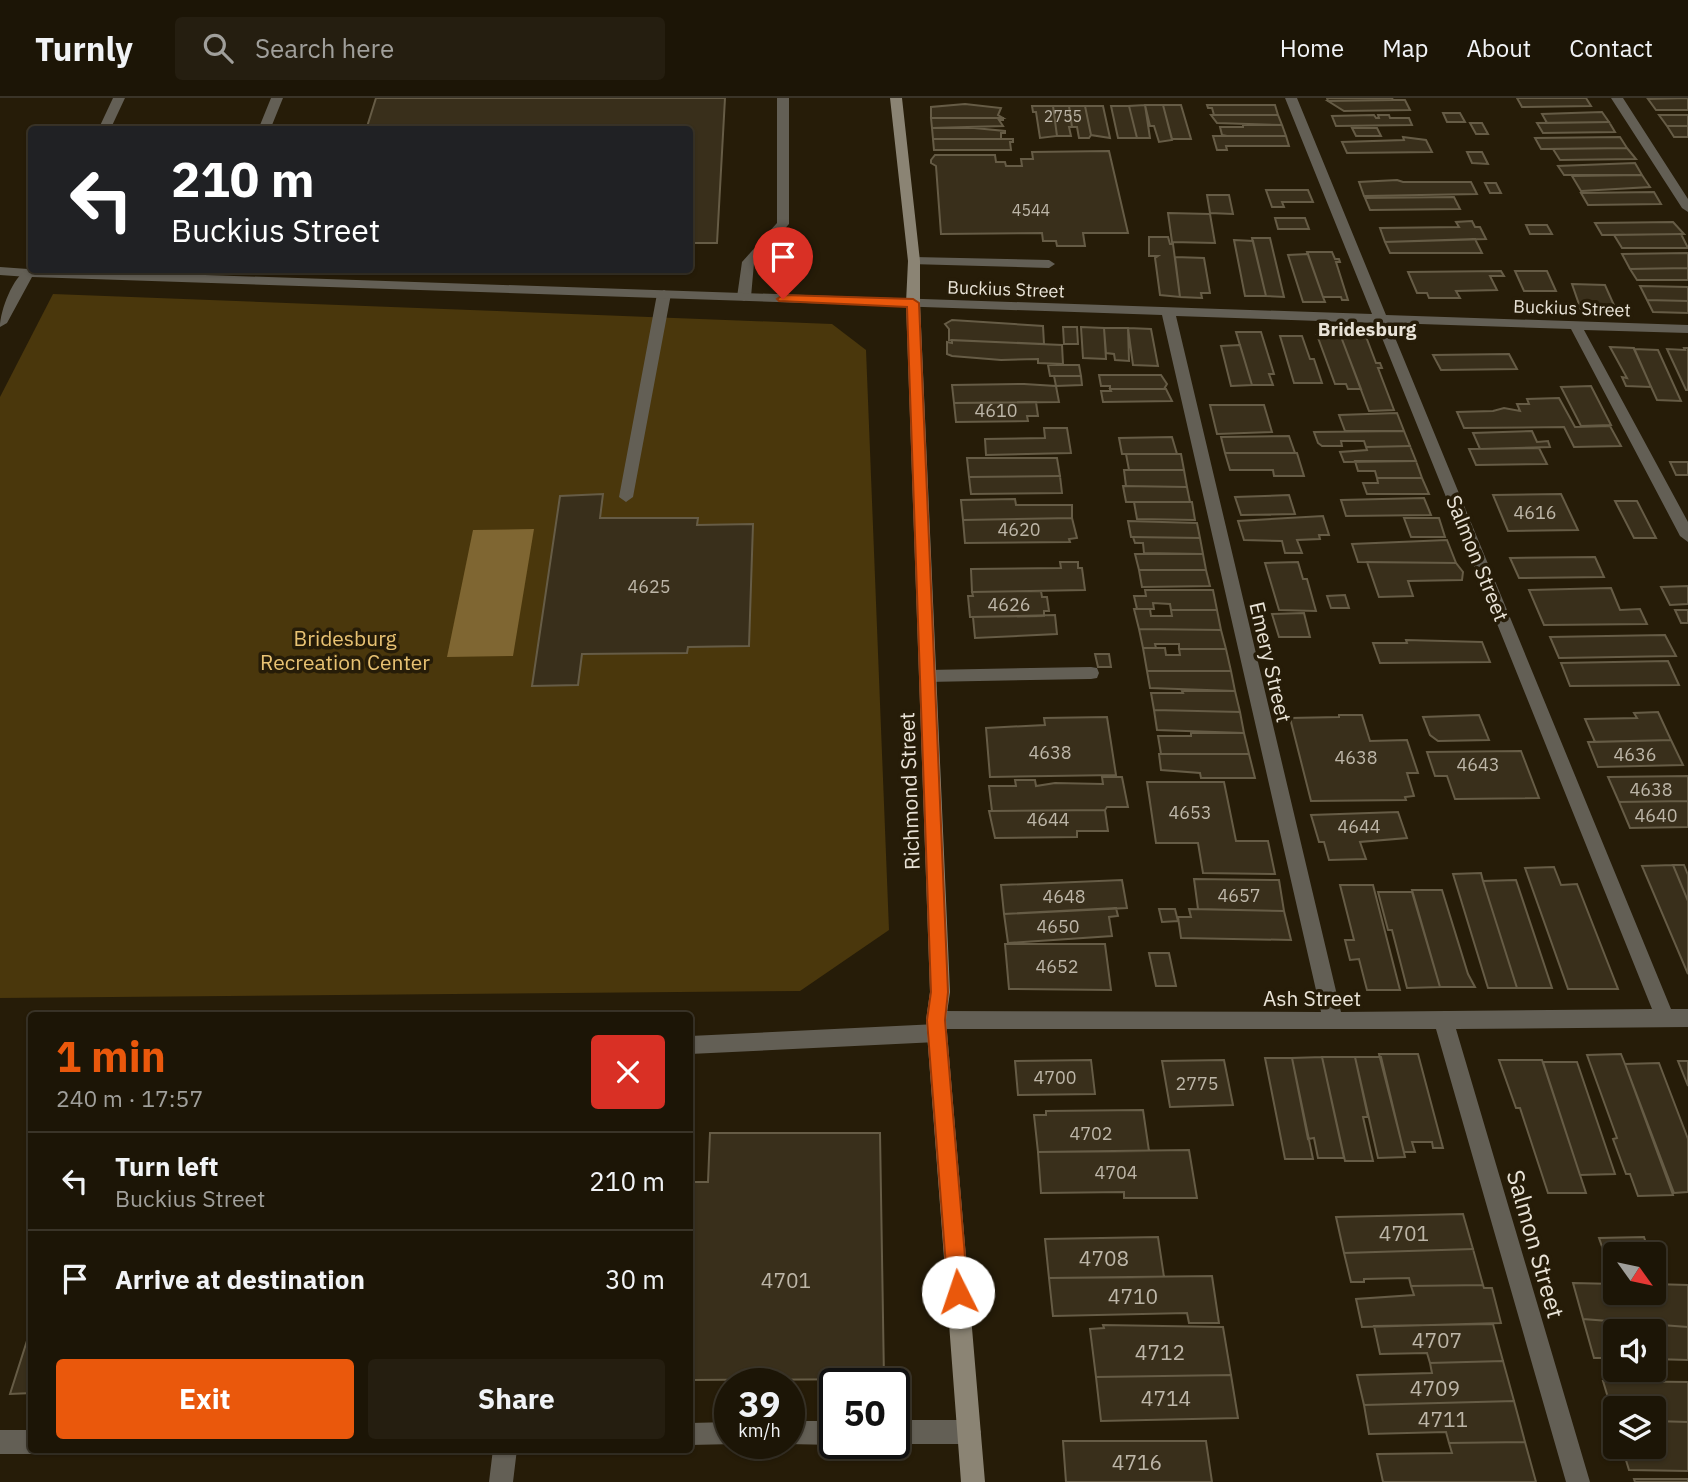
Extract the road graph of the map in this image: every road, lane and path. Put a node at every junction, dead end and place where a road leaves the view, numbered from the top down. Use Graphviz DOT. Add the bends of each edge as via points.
graph roads {
  1 [pos="119,98"];
  2 [pos="276,98"];
  3 [pos="783,98"];
  4 [pos="896,98"];
  5 [pos="1291,98"];
  6 [pos="1617,98"];
  7 [pos="106,126"];
  8 [pos="266,126"];
  9 [pos="1688,208"];
  10 [pos="914,261"];
  11 [pos="1049,264"];
  12 [pos="0,271"];
  13 [pos="28,273"];
  14 [pos="29,273"];
  15 [pos="664,294"];
  16 [pos="744,297"];
  17 [pos="913,303"];
  18 [pos="1168,311"];
  19 [pos="1381,319"];
  20 [pos="0,323"];
  21 [pos="1575,325"];
  22 [pos="1688,329"];
  23 [pos="626,497"];
  24 [pos="1688,536"];
  25 [pos="1091,673"];
  26 [pos="927,676"];
  27 [pos="1665,1018"];
  28 [pos="1688,1018"];
  29 [pos="1443,1020"];
  30 [pos="1333,1021"];
  31 [pos="937,1027"];
  32 [pos="693,1045"];
  33 [pos="910,1432"];
  34 [pos="970,1432"];
  35 [pos="693,1434"];
  36 [pos="714,1434"];
  37 [pos="28,1441"];
  38 [pos="0,1442"];
  39 [pos="505,1453"];
  40 [pos="501,1482"];
  41 [pos="973,1482"];
  42 [pos="1578,1482"];
  1 -- 7 [label="street"];
  2 -- 8 [label="street"];
  3 -- 16 [label="street" via="783,224 748,262"];
  4 -- 10 [label="main road, Richmond Street"];
  5 -- 19 [label="street, Salmon Street"];
  6 -- 9 [label="street"];
  10 -- 11 [label="street"];
  10 -- 17 [label="main road, Richmond Street"];
  12 -- 13 [label="street, Buckius Street"];
  14 -- 15 [label="street, Buckius Street"];
  14 -- 20 [label="street"];
  15 -- 16 [label="street, Buckius Street"];
  15 -- 23 [label="street"];
  16 -- 17 [label="street, Buckius Street"];
  17 -- 18 [label="street, Buckius Street"];
  17 -- 26 [label="main road, Richmond Street"];
  18 -- 19 [label="street, Buckius Street"];
  18 -- 30 [label="street, Emery Street"];
  19 -- 21 [label="street, Buckius Street"];
  19 -- 27 [label="street, Salmon Street"];
  21 -- 22 [label="street, Buckius Street"];
  21 -- 24 [label="street"];
  25 -- 26 [label="street"];
  26 -- 31 [label="main road, Richmond Street" via="940,992"];
  27 -- 28 [label="street, Ash Street"];
  27 -- 29 [label="street, Ash Street"];
  29 -- 30 [label="street, Ash Street"];
  29 -- 42 [label="street, Salmon Street"];
  30 -- 31 [label="street, Ash Street"];
  31 -- 32 [label="street, Ash Street"];
  31 -- 34 [label="main road, Richmond Street"];
  33 -- 34 [label="street"];
  34 -- 41 [label="main road, Richmond Street"];
  35 -- 36 [label="street"];
  37 -- 38 [label="street"];
  39 -- 40 [label="street"];
}
